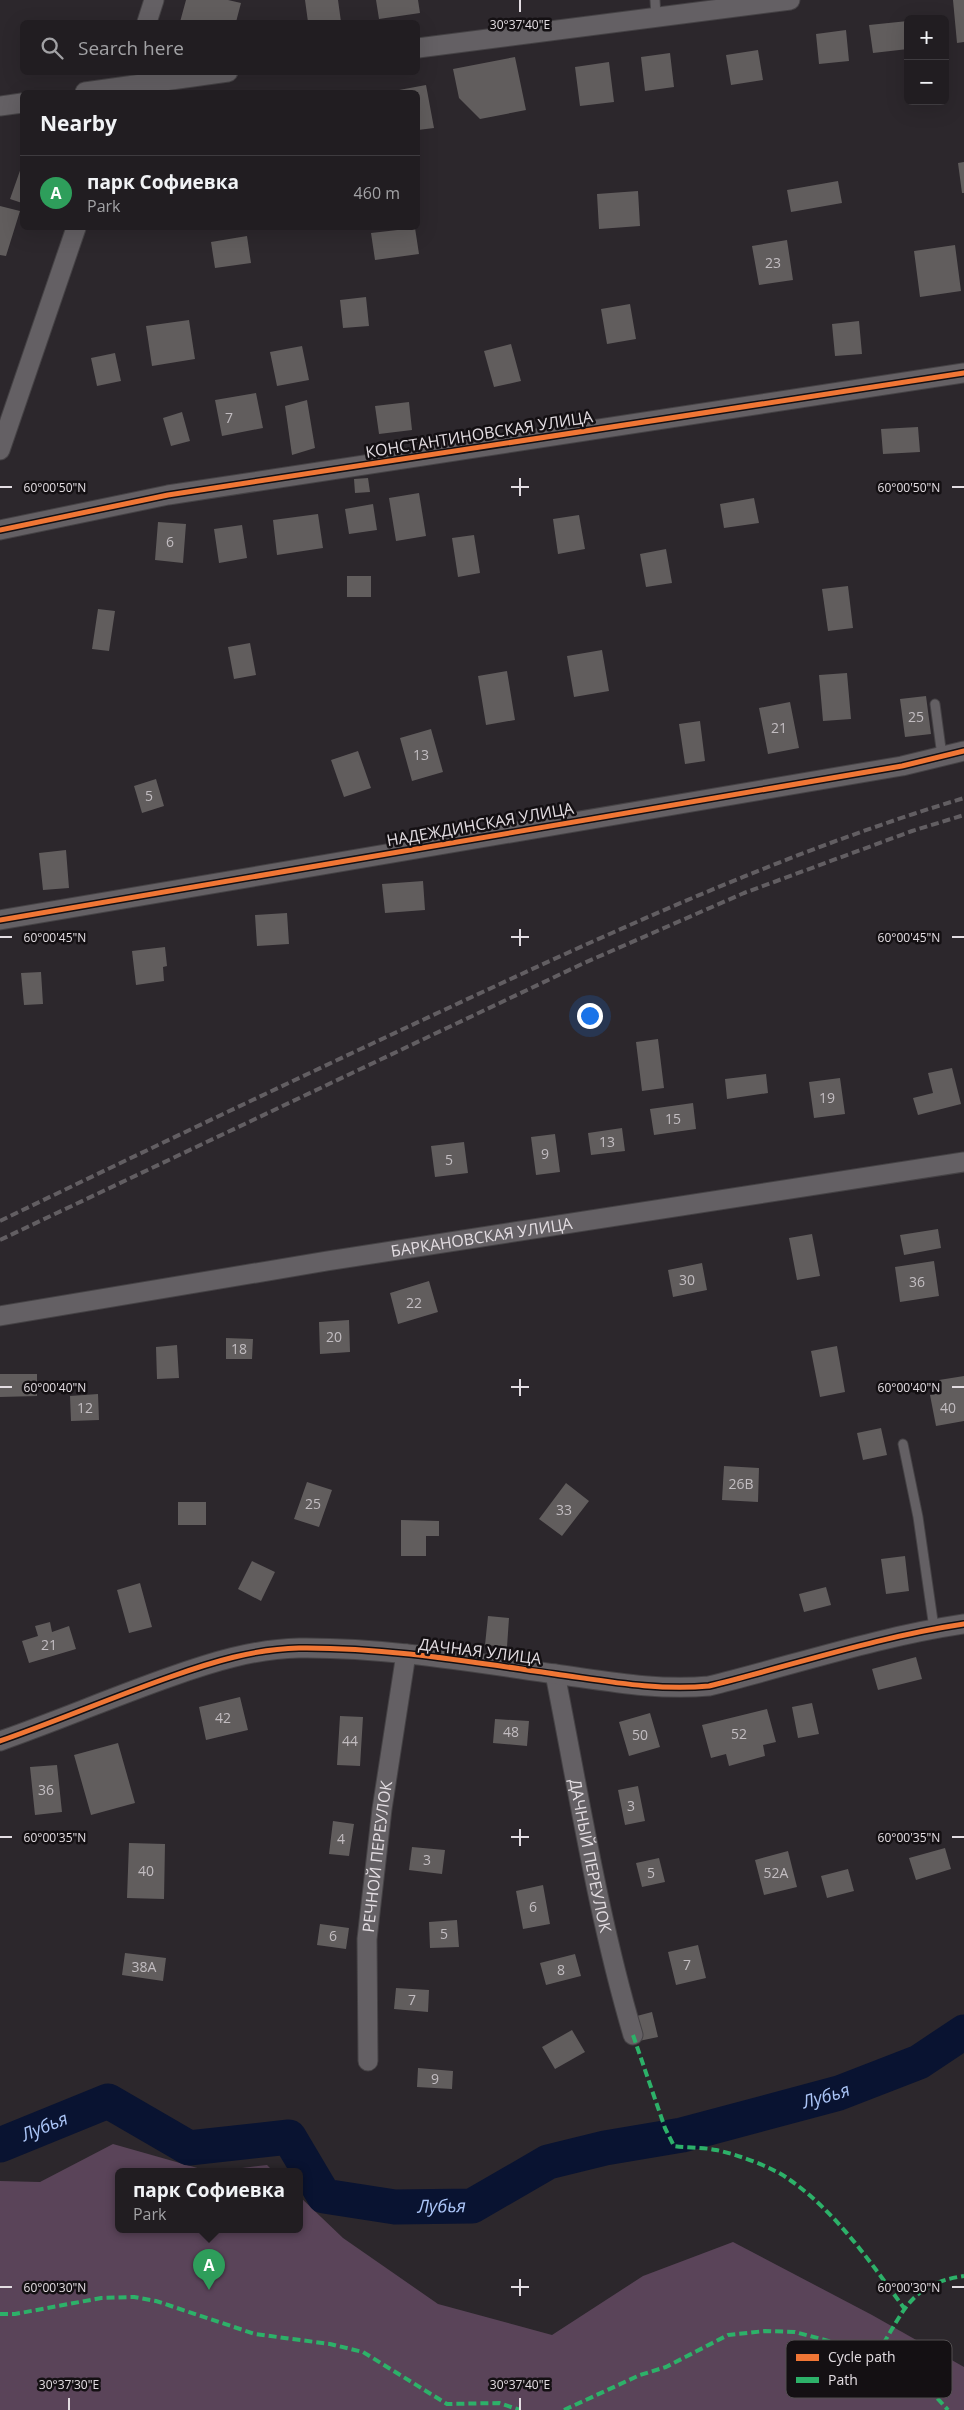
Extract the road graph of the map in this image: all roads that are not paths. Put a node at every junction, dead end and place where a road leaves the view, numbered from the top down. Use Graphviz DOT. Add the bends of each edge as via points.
graph roads {
  1 [pos="154,0"];
  2 [pos="790,0"];
  3 [pos="655,8"];
  4 [pos="147,20"];
  5 [pos="420,48"];
  6 [pos="202,75"];
  7 [pos="126,84"];
  8 [pos="95,90"];
  9 [pos="20,103"];
  10 [pos="0,106"];
  11 [pos="75,230"];
  12 [pos="964,373"];
  13 [pos="0,450"];
  14 [pos="0,530"];
  15 [pos="935,704"];
  16 [pos="964,751"];
  17 [pos="942,756"];
  18 [pos="0,920"];
  19 [pos="964,1162"];
  20 [pos="0,1316"];
  21 [pos="903,1444"];
  22 [pos="964,1624"];
  23 [pos="934,1628"];
  24 [pos="406,1654"];
  25 [pos="554,1674"];
  26 [pos="0,1741"];
  27 [pos="633,2035"];
  28 [pos="368,2061"];
  1 -- 4 [label="street"];
  2 -- 3 [label="street"];
  3 -- 5 [label="street"];
  6 -- 7 [label="street"];
  7 -- 8 [label="street"];
  9 -- 10 [label="street"];
  11 -- 13 [label="street"];
  12 -- 14 [label="street, КОНСТАНТИНОВСКАЯ УЛИЦА" via="168,495"];
  15 -- 17 [label="lane"];
  16 -- 17 [label="street, НАДЕЖДИНСКАЯ УЛИЦА"];
  17 -- 18 [label="street, НАДЕЖДИНСКАЯ УЛИЦА" via="902,766"];
  19 -- 20 [label="street, БАРКАНОВСКАЯ УЛИЦА" via="327,1261"];
  21 -- 23 [label="lane" via="918,1517"];
  22 -- 23 [label="street, ДАЧНАЯ УЛИЦА"];
  23 -- 25 [label="street, ДАЧНАЯ УЛИЦА" via="709,1686 657,1687"];
  24 -- 25 [label="street, ДАЧНАЯ УЛИЦА"];
  24 -- 26 [label="street, ДАЧНАЯ УЛИЦА" via="298,1648 249,1653 150,1684"];
  24 -- 28 [label="street, РЕЧНОЙ ПЕРЕУЛОК" via="382,1809 367,1939"];
  25 -- 27 [label="street, ДАЧНЫЙ ПЕРЕУЛОК" via="609,1941"];
}
